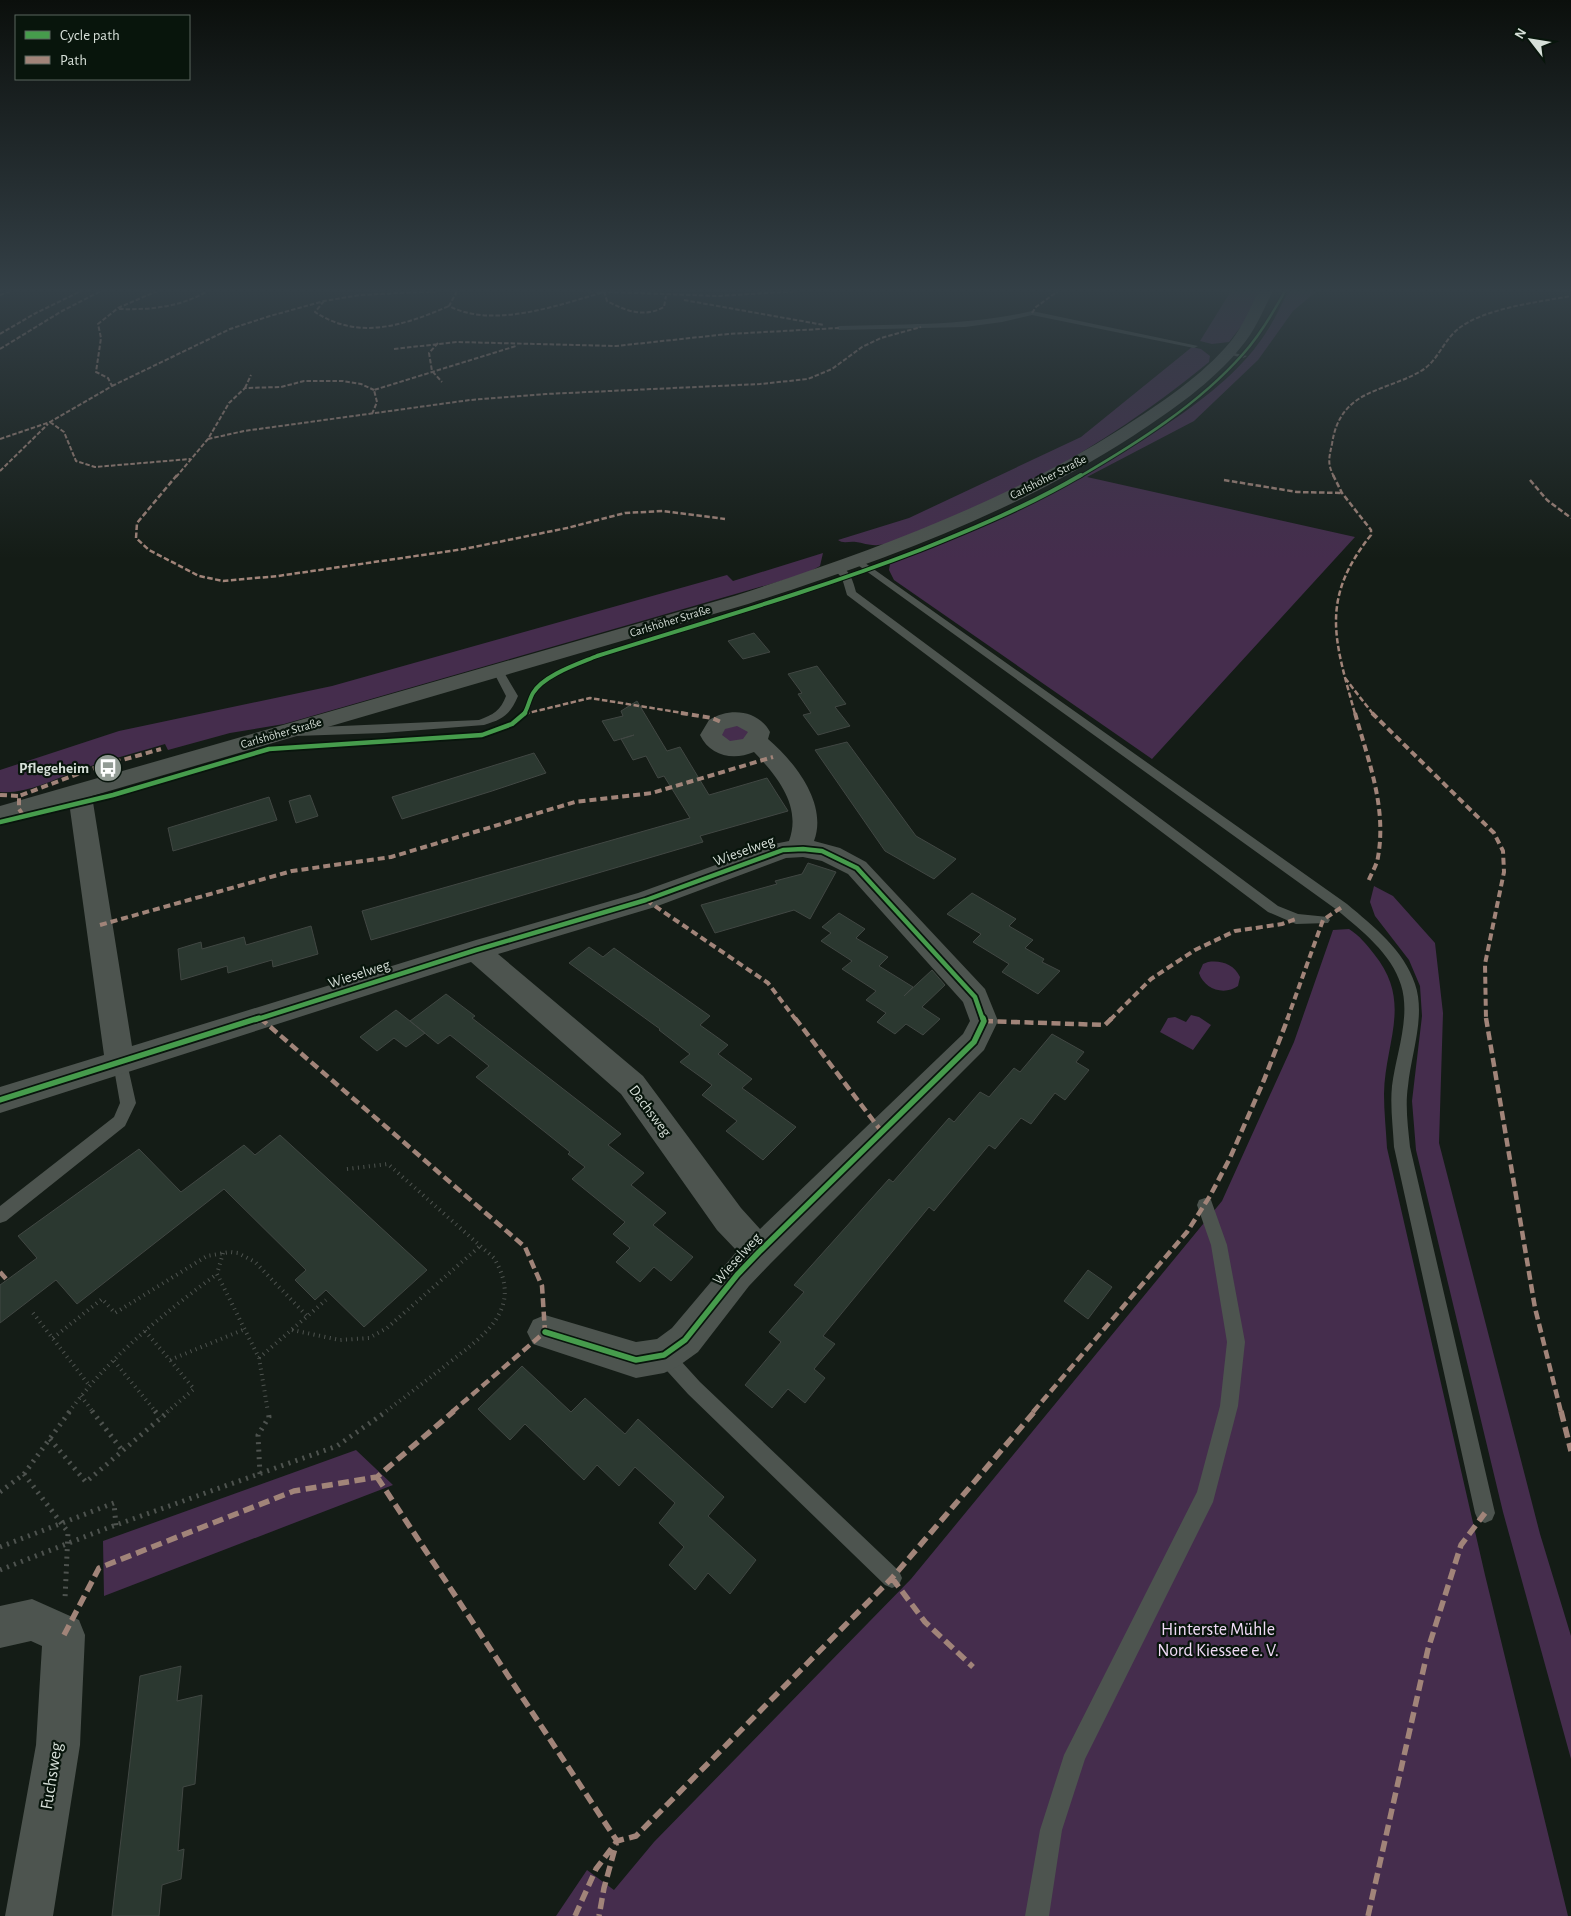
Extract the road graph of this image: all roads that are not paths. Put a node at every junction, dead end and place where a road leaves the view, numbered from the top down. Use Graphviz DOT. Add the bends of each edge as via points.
graph roads {
  1 [pos="1200,380"];
  2 [pos="858,561"];
  3 [pos="838,568"];
  4 [pos="498,672"];
  5 [pos="285,732"];
  6 [pos="756,741"];
  7 [pos="79,792"];
  8 [pos="0,814"];
  9 [pos="799,847"];
  10 [pos="1324,920"];
  11 [pos="476,950"];
  12 [pos="120,1062"];
  13 [pos="0,1100"];
  14 [pos="1205,1205"];
  15 [pos="0,1216"];
  16 [pos="759,1252"];
  17 [pos="545,1332"];
  18 [pos="664,1355"];
  19 [pos="1485,1513"];
  20 [pos="892,1578"];
  21 [pos="0,1627"];
  22 [pos="29,1916"];
  23 [pos="1037,1916"];
  1 -- 2 [label="street, Carlshöher Straße" via="1108,445 1054,477 986,509"];
  2 -- 3 [label="street, Carlshöher Straße"];
  2 -- 19 [label="lane" via="1342,907 1371,931 1397,961 1408,986 1410,1011 1399,1097 1402,1147"];
  3 -- 4 [label="street, Carlshöher Straße"];
  3 -- 10 [label="lane" via="847,577 851,593 1273,909 1296,919"];
  4 -- 5 [label="street, Carlshöher Straße"];
  4 -- 5 [label="lane" via="512,696 507,708 496,718 480,723"];
  5 -- 7 [label="street, Carlshöher Straße"];
  6 -- 9 [label="street" via="766,748 803,801 805,832"];
  7 -- 8 [label="street, Carlshöher Straße"];
  7 -- 12 [label="street"];
  9 -- 11 [label="street, Wieselweg" via="646,900"];
  9 -- 16 [label="street, Wieselweg" via="818,849 857,868 975,998 984,1020 974,1042"];
  11 -- 12 [label="street, Wieselweg"];
  11 -- 16 [label="street, Dachsweg" via="632,1085 729,1219"];
  12 -- 13 [label="street, Wieselweg"];
  12 -- 15 [label="lane" via="128,1103 120,1121"];
  14 -- 23 [label="lane" via="1218,1245 1236,1342 1229,1406 1206,1495 1075,1755 1051,1830"];
  16 -- 18 [label="street, Wieselweg" via="685,1340"];
  17 -- 18 [label="street, Wieselweg" via="636,1360"];
  18 -- 20 [label="lane" via="694,1388"];
  21 -- 22 [label="street, Fuchsweg" via="32,1620 64,1635 58,1745"];
}
